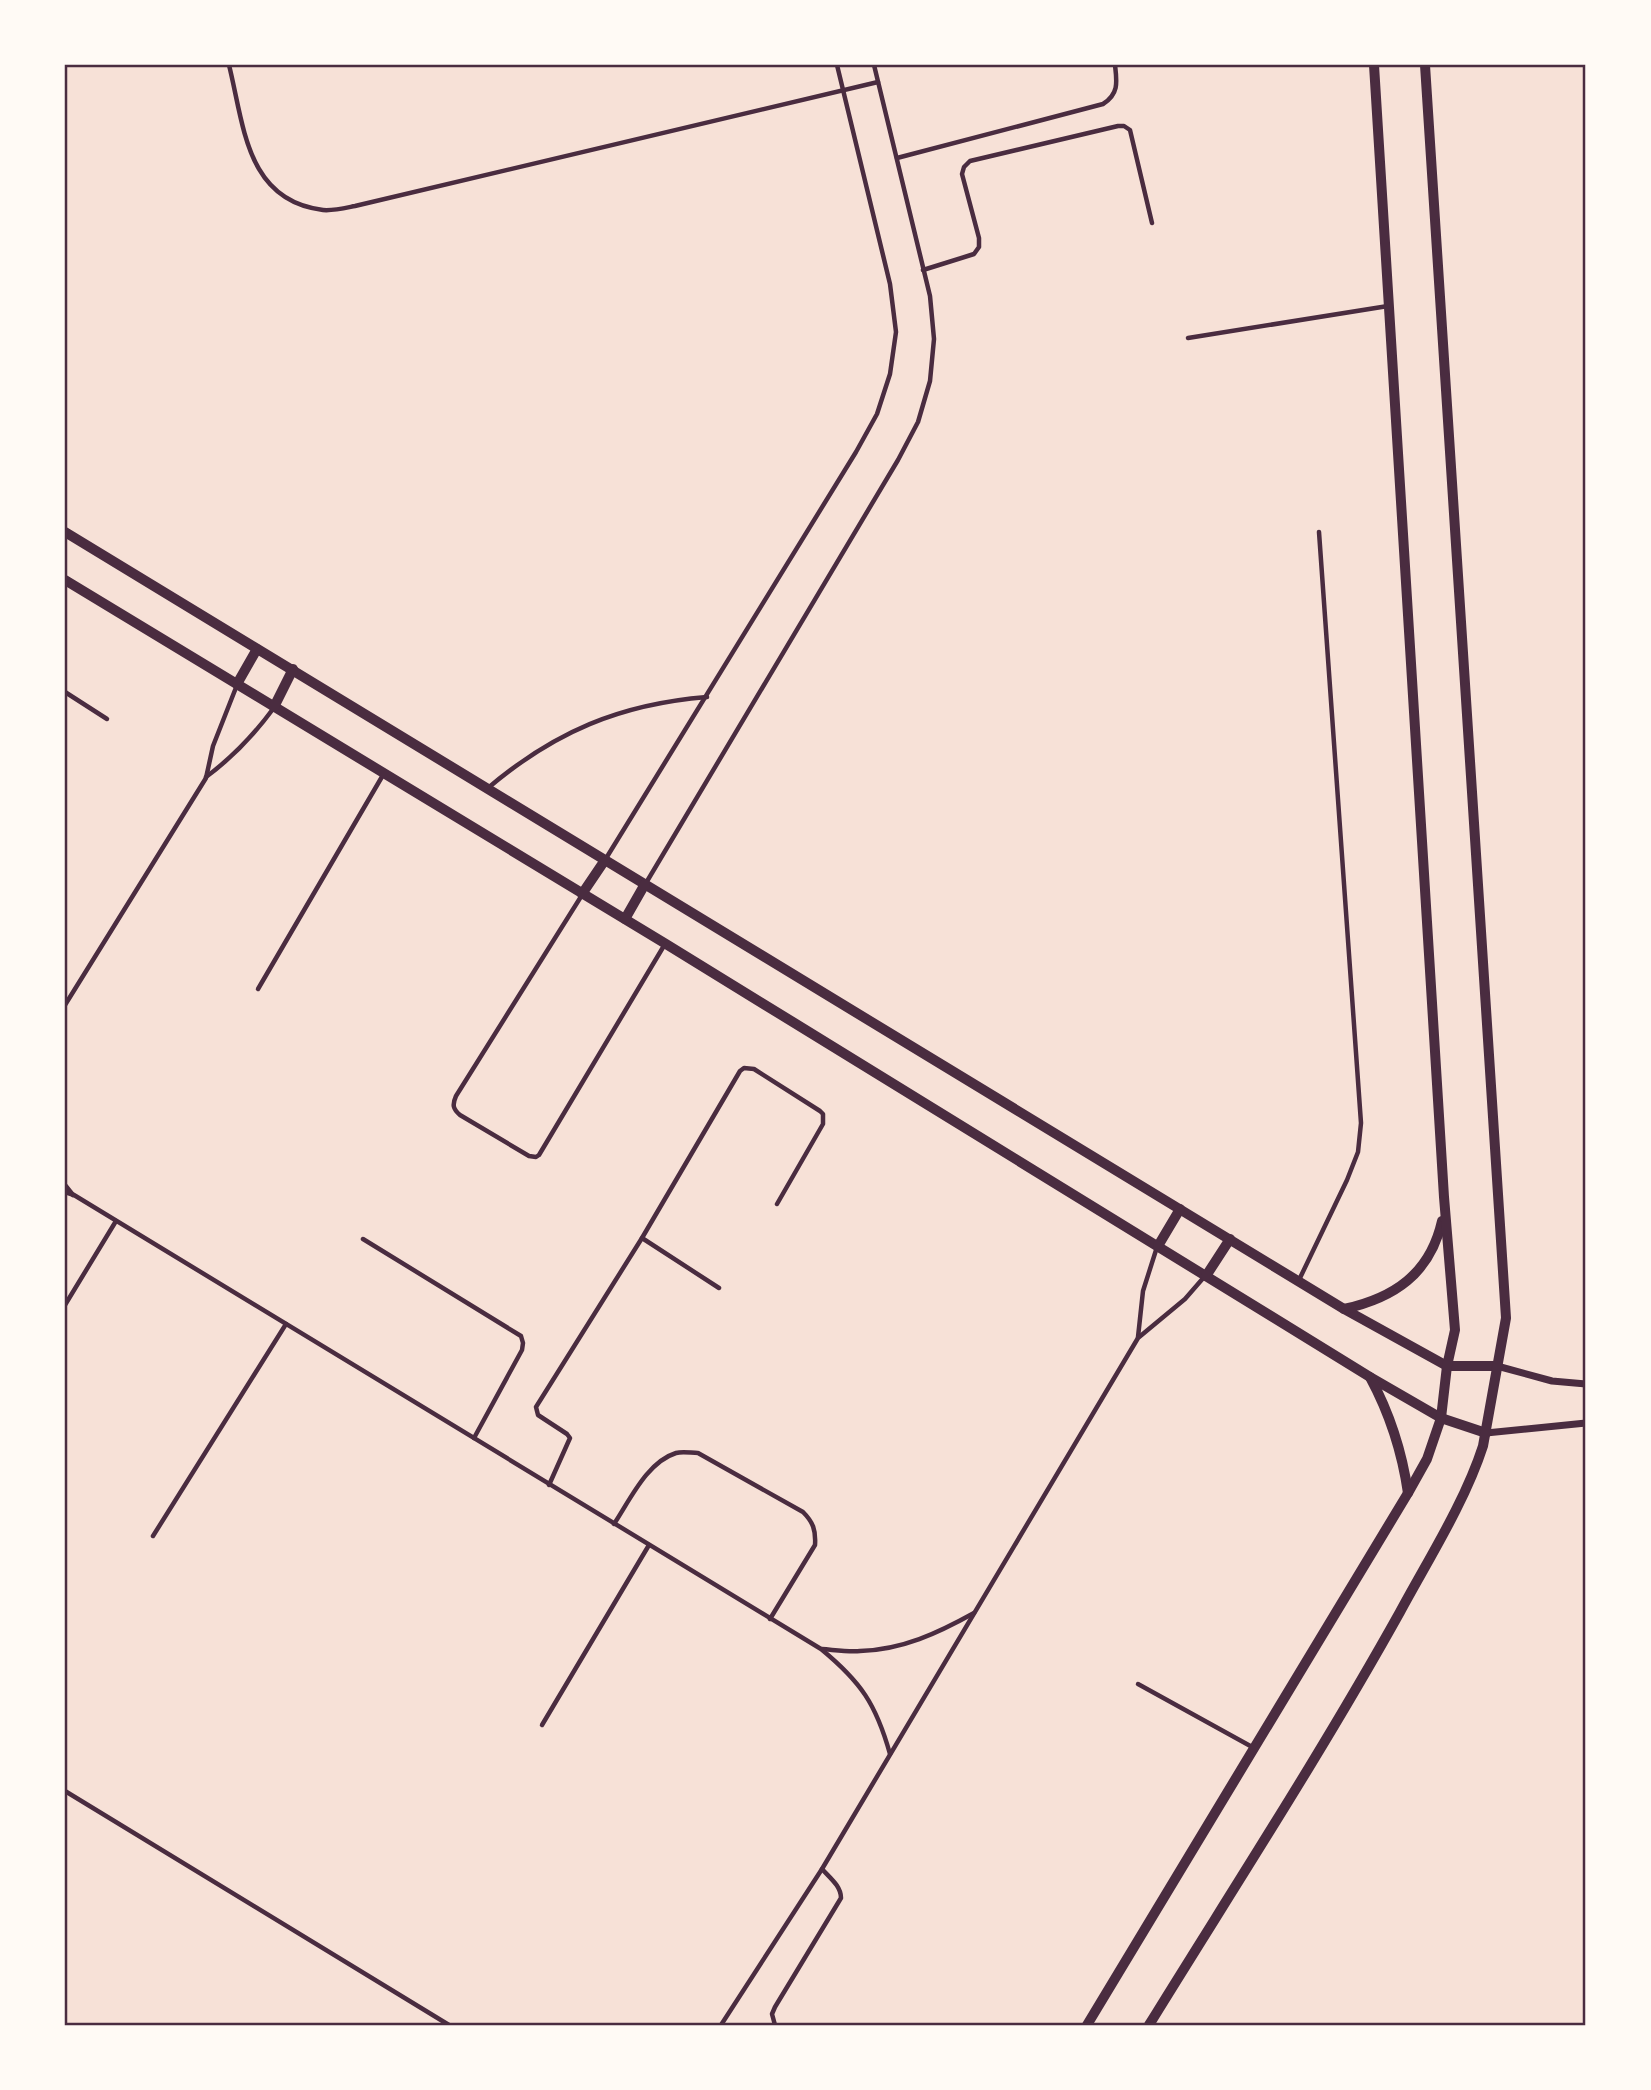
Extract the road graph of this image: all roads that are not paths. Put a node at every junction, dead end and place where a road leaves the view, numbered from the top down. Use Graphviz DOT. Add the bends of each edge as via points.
graph roads {
  1 [pos="229,65"];
  2 [pos="837,65"];
  3 [pos="874,65"];
  4 [pos="1115,65"];
  5 [pos="1374,65"];
  6 [pos="1425,65"];
  7 [pos="878,82"];
  8 [pos="843,90"];
  9 [pos="897,158"];
  10 [pos="1152,223"];
  11 [pos="923,270"];
  12 [pos="1388,306"];
  13 [pos="1188,338"];
  14 [pos="65,532"];
  15 [pos="1319,532"];
  16 [pos="65,580"];
  17 [pos="257,649"];
  18 [pos="293,669"];
  19 [pos="237,684"];
  20 [pos="65,692"];
  21 [pos="707,697"];
  22 [pos="274,707"];
  23 [pos="107,719"];
  24 [pos="383,773"];
  25 [pos="206,778"];
  26 [pos="487,789"];
  27 [pos="605,860"];
  28 [pos="645,884"];
  29 [pos="582,894"];
  30 [pos="625,919"];
  31 [pos="666,944"];
  32 [pos="258,989"];
  33 [pos="65,1005"];
  34 [pos="65,1185"];
  35 [pos="65,1192"];
  36 [pos="74,1195"];
  37 [pos="777,1204"];
  38 [pos="1445,1208"];
  39 [pos="1180,1209"];
  40 [pos="116,1221"];
  41 [pos="642,1238"];
  42 [pos="363,1239"];
  43 [pos="1230,1239"];
  44 [pos="1157,1246"];
  45 [pos="1206,1276"];
  46 [pos="1299,1281"];
  47 [pos="719,1288"];
  48 [pos="65,1305"];
  49 [pos="1344,1308"];
  50 [pos="286,1324"];
  51 [pos="1138,1338"];
  52 [pos="1447,1366"];
  53 [pos="1497,1366"];
  54 [pos="1370,1377"];
  55 [pos="1586,1384"];
  56 [pos="1441,1418"];
  57 [pos="1586,1423"];
  58 [pos="1486,1433"];
  59 [pos="473,1438"];
  60 [pos="549,1485"];
  61 [pos="1408,1493"];
  62 [pos="614,1524"];
  63 [pos="153,1536"];
  64 [pos="649,1545"];
  65 [pos="974,1613"];
  66 [pos="770,1619"];
  67 [pos="821,1649"];
  68 [pos="1138,1684"];
  69 [pos="542,1725"];
  70 [pos="1254,1748"];
  71 [pos="890,1754"];
  72 [pos="65,1791"];
  73 [pos="821,1869"];
  74 [pos="449,2025"];
  75 [pos="721,2025"];
  76 [pos="775,2025"];
  77 [pos="1087,2025"];
  78 [pos="1149,2025"];
  1 -- 8 [label="lane" via="253,161 270,186 295,203 325,210"];
  2 -- 8 [label="lane"];
  3 -- 7 [label="lane"];
  4 -- 9 [label="lane" via="1116,92 1102,104"];
  5 -- 12 [label="street"];
  6 -- 53 [label="street" via="1506,1318"];
  7 -- 8 [label="lane"];
  7 -- 9 [label="lane"];
  8 -- 21 [label="lane" via="890,284 896,332 890,374 877,414 856,452"];
  9 -- 11 [label="lane"];
  10 -- 11 [label="lane" via="1130,130 1118,126 970,161 962,174 979,247 974,254"];
  11 -- 28 [label="lane" via="934,339 930,381 918,422"];
  12 -- 13 [label="lane"];
  12 -- 38 [label="street"];
  14 -- 17 [label="street"];
  15 -- 46 [label="lane" via="1362,1123 1358,1152 1347,1180"];
  16 -- 19 [label="street"];
  17 -- 18 [label="street"];
  17 -- 19 [label="street"];
  18 -- 22 [label="street"];
  18 -- 26 [label="street"];
  19 -- 22 [label="street"];
  19 -- 25 [label="lane"];
  20 -- 23 [label="lane"];
  21 -- 26 [label="lane" via="647,705 589,723 535,751"];
  21 -- 27 [label="lane"];
  22 -- 24 [label="street"];
  22 -- 25 [label="lane" via="255,734"];
  24 -- 29 [label="street"];
  24 -- 32 [label="lane"];
  25 -- 33 [label="lane"];
  26 -- 27 [label="street"];
  27 -- 28 [label="street"];
  27 -- 29 [label="street"];
  28 -- 30 [label="street"];
  28 -- 39 [label="street"];
  29 -- 30 [label="street"];
  29 -- 31 [label="lane" via="456,1096 454,1110 460,1115 529,1156 539,1155"];
  30 -- 31 [label="street"];
  31 -- 44 [label="street"];
  34 -- 36 [label="lane"];
  35 -- 36 [label="lane"];
  36 -- 40 [label="lane"];
  37 -- 41 [label="lane" via="823,1124 823,1114 754,1069 744,1068"];
  38 -- 49 [label="street" via="1429,1256 1412,1276 1369,1303"];
  38 -- 52 [label="street" via="1455,1330"];
  39 -- 43 [label="street"];
  39 -- 44 [label="street"];
  40 -- 48 [label="lane"];
  40 -- 50 [label="lane"];
  41 -- 47 [label="lane"];
  41 -- 60 [label="lane" via="536,1407 538,1415 570,1438"];
  42 -- 59 [label="lane" via="521,1336 522,1350"];
  43 -- 45 [label="street"];
  43 -- 46 [label="street"];
  44 -- 45 [label="street"];
  44 -- 51 [label="lane" via="1143,1291"];
  45 -- 51 [label="lane"];
  45 -- 54 [label="street"];
  46 -- 49 [label="street"];
  49 -- 52 [label="street"];
  50 -- 59 [label="lane"];
  50 -- 63 [label="lane"];
  51 -- 65 [label="lane"];
  52 -- 53 [label="street"];
  52 -- 56 [label="street"];
  53 -- 55 [label="street" via="1552,1381"];
  53 -- 58 [label="street"];
  54 -- 56 [label="street"];
  54 -- 61 [label="street" via="1395,1433"];
  56 -- 58 [label="street"];
  56 -- 61 [label="street" via="1427,1459"];
  57 -- 58 [label="street"];
  58 -- 78 [label="street" via="1478,1463 1391,1628"];
  59 -- 60 [label="lane"];
  60 -- 62 [label="lane"];
  61 -- 70 [label="street"];
  62 -- 64 [label="lane"];
  62 -- 66 [label="lane" via="647,1474 660,1460 678,1452 698,1453 803,1512 816,1532 815,1545"];
  64 -- 66 [label="lane"];
  64 -- 69 [label="lane"];
  65 -- 67 [label="lane" via="939,1633 901,1646"];
  65 -- 71 [label="lane"];
  66 -- 67 [label="lane"];
  67 -- 71 [label="lane" via="866,1694"];
  68 -- 70 [label="lane"];
  70 -- 77 [label="street"];
  71 -- 73 [label="lane"];
  72 -- 74 [label="lane"];
  73 -- 75 [label="lane"];
  73 -- 76 [label="lane" via="838,1886 841,1898 775,2007"];
}
